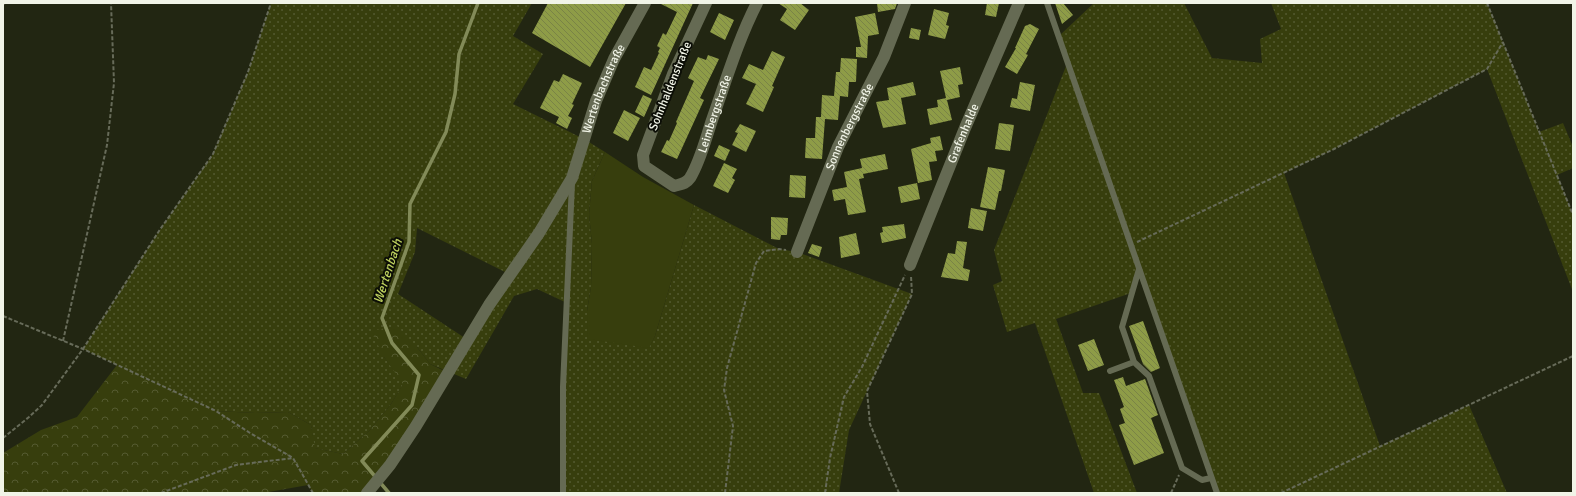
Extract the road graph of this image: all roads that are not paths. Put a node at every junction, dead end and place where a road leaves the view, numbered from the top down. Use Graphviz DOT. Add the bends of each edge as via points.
graph roads {
  1 [pos="645,3"];
  2 [pos="706,3"];
  3 [pos="757,3"];
  4 [pos="905,3"];
  5 [pos="1019,3"];
  6 [pos="1047,3"];
  7 [pos="647,169"];
  8 [pos="572,178"];
  9 [pos="797,252"];
  10 [pos="910,265"];
  11 [pos="1139,269"];
  12 [pos="1134,362"];
  13 [pos="1110,371"];
  14 [pos="1211,478"];
  15 [pos="367,493"];
  16 [pos="563,493"];
  17 [pos="1217,493"];
  1 -- 8 [label="street, Wertenbachstraße" via="614,59 596,101"];
  2 -- 7 [label="street, Sohnhaldenstraße" via="673,74 643,155 644,166"];
  3 -- 7 [label="street, Leimbergstraße" via="732,61 702,151 690,178 684,184 674,186"];
  4 -- 9 [label="street, Sonnenbergstraße" via="884,57 838,147"];
  5 -- 10 [label="street, Grafenhalde"];
  6 -- 11 [label="lane"];
  8 -- 15 [label="street, Wertenbachstraße" via="390,465"];
  8 -- 16 [label="lane" via="563,387"];
  11 -- 12 [label="lane" via="1122,327"];
  11 -- 14 [label="lane"];
  12 -- 13 [label="lane"];
  12 -- 14 [label="lane" via="1149,376 1182,468 1202,480"];
  14 -- 17 [label="lane"];
}
